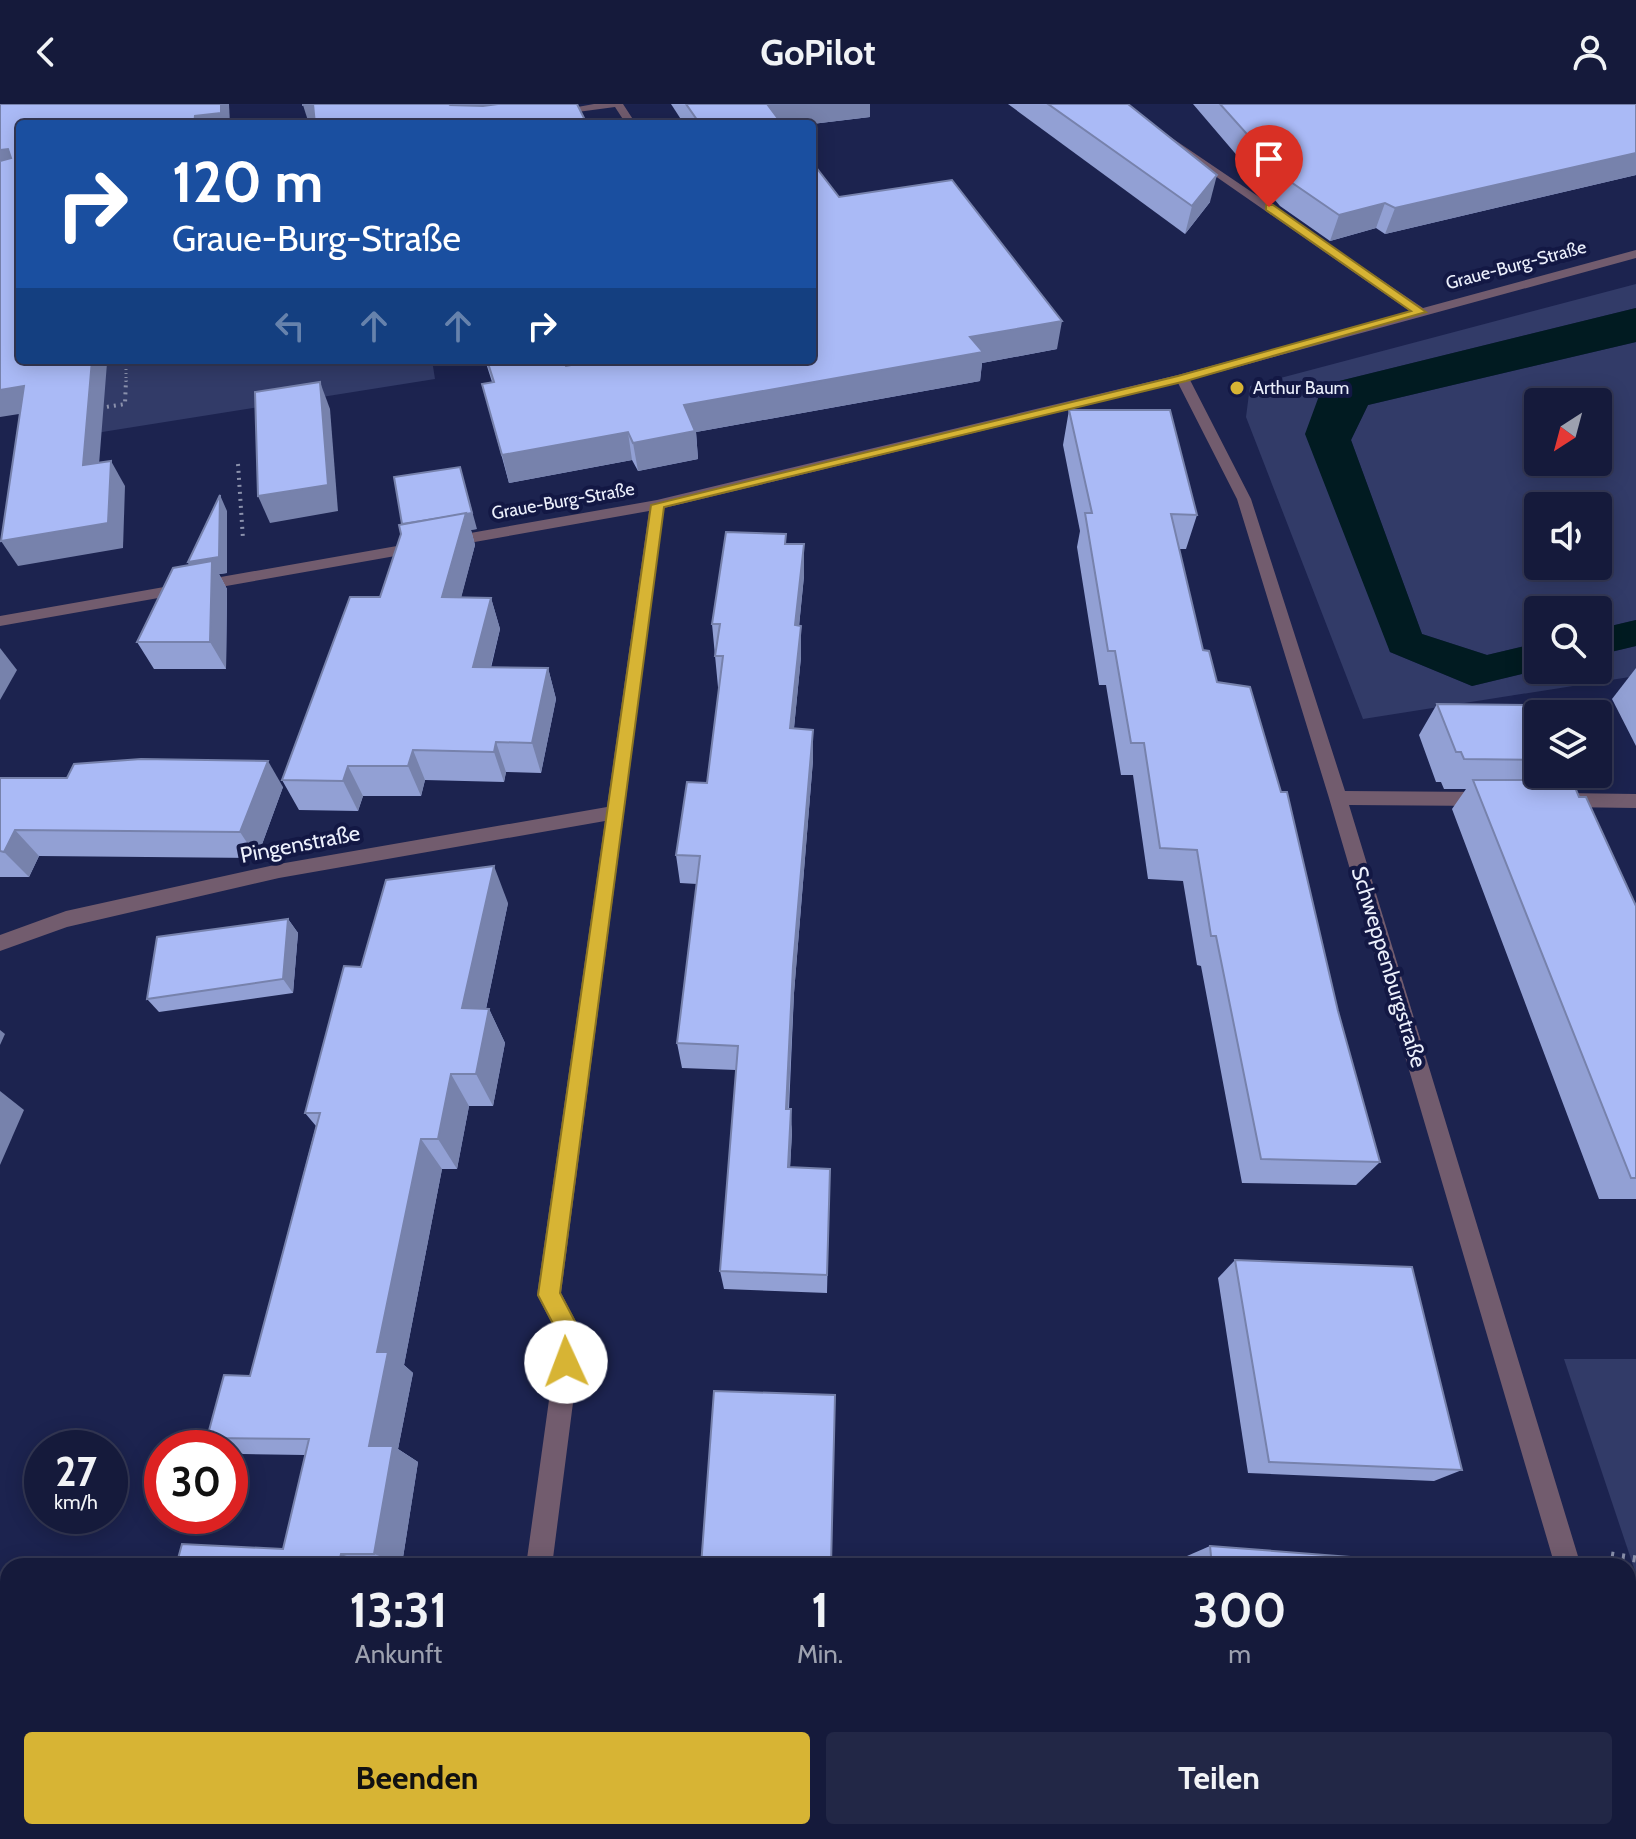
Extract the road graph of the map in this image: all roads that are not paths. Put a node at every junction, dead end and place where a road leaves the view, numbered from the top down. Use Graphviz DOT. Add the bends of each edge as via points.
graph roads {
  1 [pos="618,104"];
  2 [pos="543,114"];
  3 [pos="1145,129"];
  4 [pos="1636,254"];
  5 [pos="1420,312"];
  6 [pos="1182,378"];
  7 [pos="657,505"];
  8 [pos="0,621"];
  9 [pos="1338,798"];
  10 [pos="1511,800"];
  11 [pos="1542,800"];
  12 [pos="1636,801"];
  13 [pos="615,812"];
  14 [pos="0,943"];
  15 [pos="540,1558"];
  16 [pos="1566,1558"];
  1 -- 2 [label="street"];
  3 -- 5 [label="street" via="1169,138"];
  4 -- 5 [label="street, Graue-Burg-Straße"];
  5 -- 6 [label="street, Graue-Burg-Straße"];
  6 -- 7 [label="street, Graue-Burg-Straße"];
  6 -- 9 [label="street, Schweppenburgstraße" via="1244,499"];
  7 -- 8 [label="street, Graue-Burg-Straße"];
  7 -- 13 [label="street"];
  9 -- 10 [label="street"];
  9 -- 16 [label="street, Schweppenburgstraße"];
  11 -- 12 [label="street"];
  13 -- 14 [label="street, Pingenstraße" via="279,871 66,919"];
  13 -- 15 [label="street" via="549,1295 570,1333"];
}
